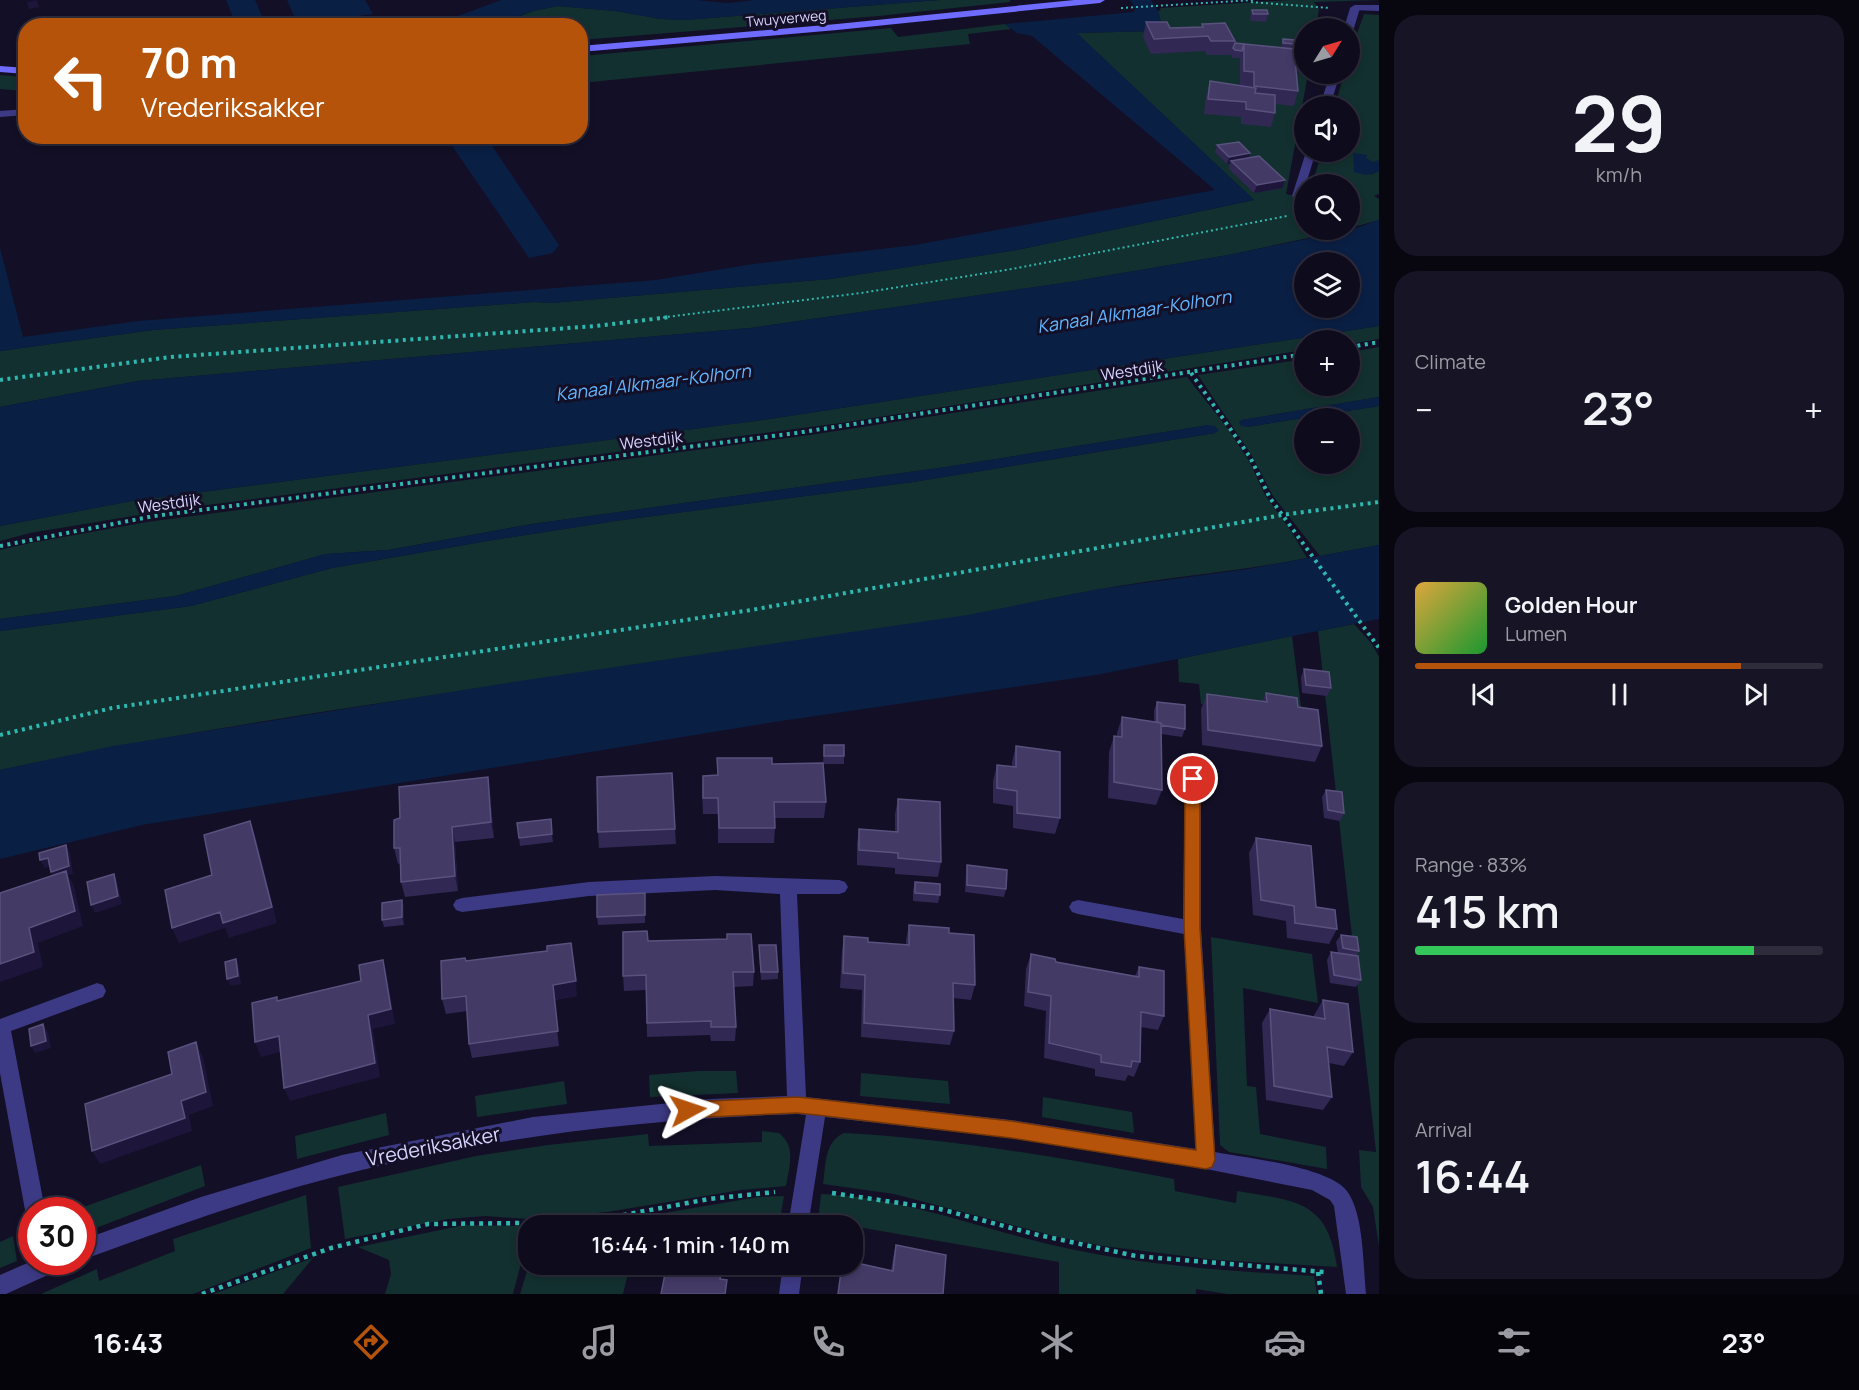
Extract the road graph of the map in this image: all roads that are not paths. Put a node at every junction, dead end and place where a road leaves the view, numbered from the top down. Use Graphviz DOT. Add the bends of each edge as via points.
graph roads {
  1 [pos="1100,0"];
  2 [pos="1379,8"];
  3 [pos="1352,18"];
  4 [pos="588,48"];
  5 [pos="0,69"];
  6 [pos="18,70"];
  7 [pos="18,113"];
  8 [pos="0,114"];
  9 [pos="1193,779"];
  10 [pos="788,887"];
  11 [pos="839,887"];
  12 [pos="462,904"];
  13 [pos="1078,907"];
  14 [pos="1192,928"];
  15 [pos="97,991"];
  16 [pos="0,1027"];
  17 [pos="807,1106"];
  18 [pos="1206,1160"];
  19 [pos="33,1197"];
  20 [pos="799,1215"];
  21 [pos="96,1245"];
  22 [pos="23,1275"];
  23 [pos="792,1275"];
  24 [pos="0,1286"];
  25 [pos="789,1294"];
  26 [pos="1356,1294"];
  1 -- 4 [label="street, Twuyverweg"];
  2 -- 3 [label="street" via="1355,8"];
  5 -- 6 [label="street"];
  7 -- 8 [label="street"];
  9 -- 14 [label="street"];
  10 -- 11 [label="street"];
  10 -- 12 [label="street" via="715,883 589,889"];
  10 -- 17 [label="street"];
  13 -- 14 [label="street"];
  14 -- 18 [label="street"];
  15 -- 16 [label="street"];
  16 -- 19 [label="street"];
  17 -- 18 [label="street, Vrederiksakker" via="1011,1129"];
  17 -- 20 [label="street"];
  17 -- 21 [label="street, Vrederiksakker" via="711,1108 533,1126 376,1158 269,1185"];
  18 -- 26 [label="street, Vrederiksakker" via="1315,1181 1337,1193 1347,1216"];
  22 -- 24 [label="street"];
  23 -- 25 [label="street"];
}
